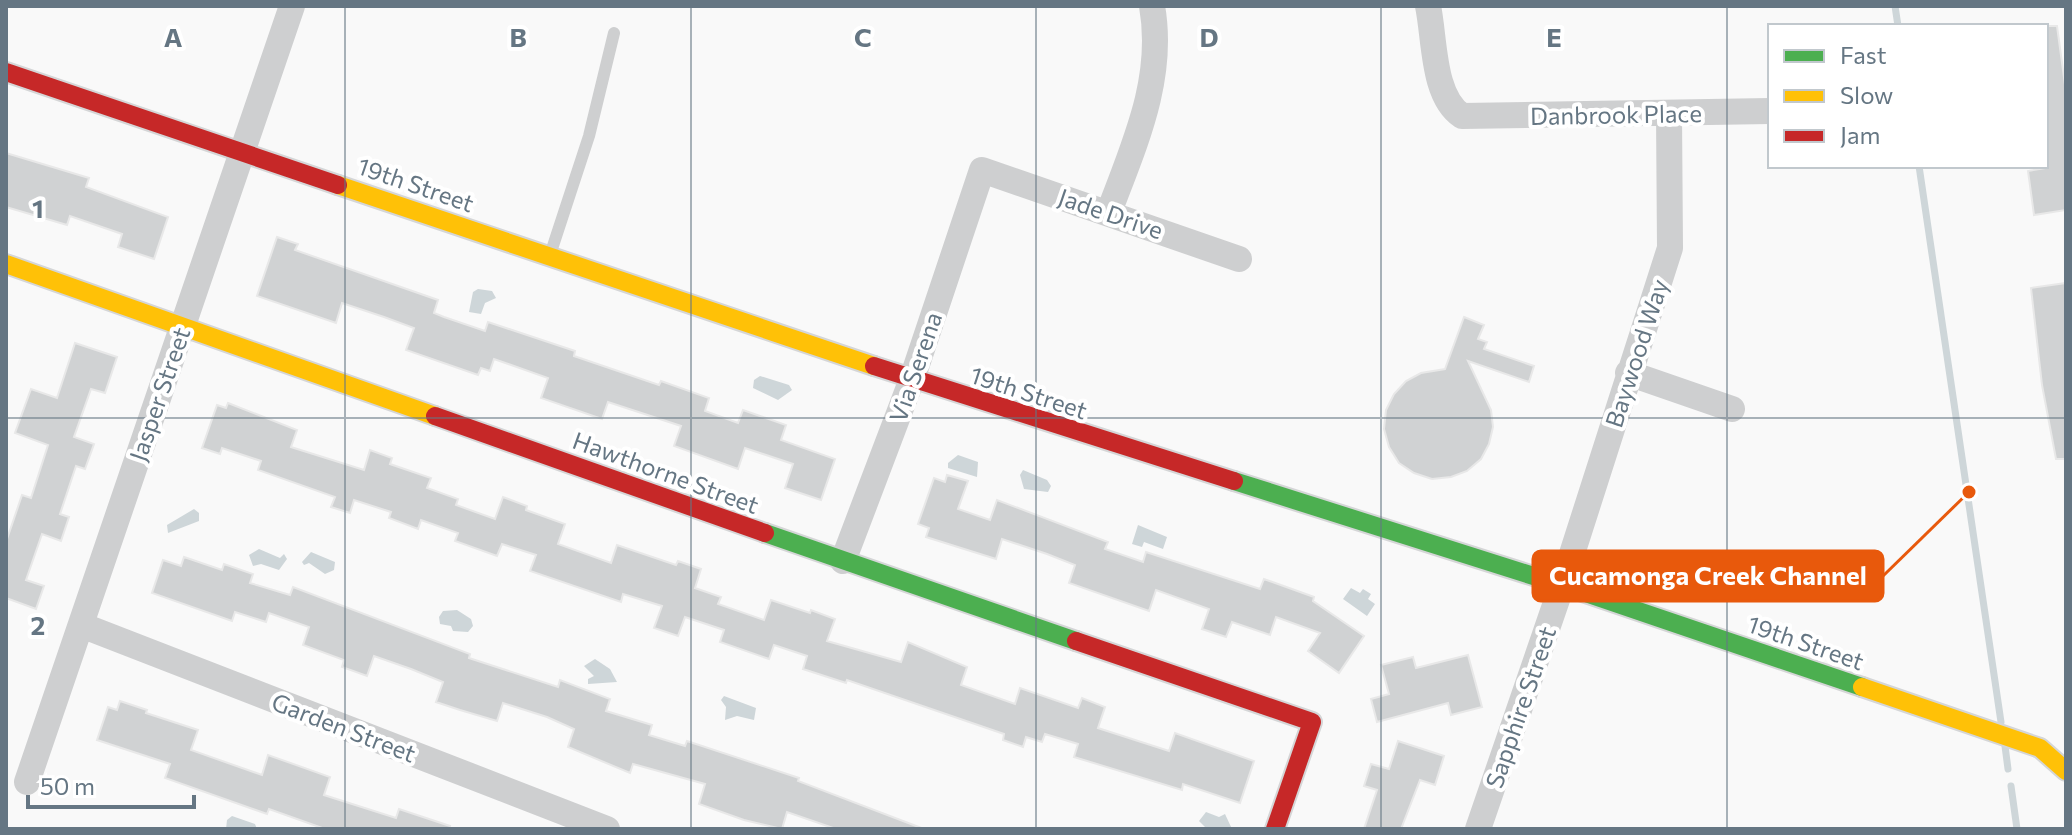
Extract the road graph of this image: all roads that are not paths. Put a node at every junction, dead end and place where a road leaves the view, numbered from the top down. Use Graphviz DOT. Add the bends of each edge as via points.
graph roads {
  1 [pos="292,6"];
  2 [pos="1152,6"];
  3 [pos="1428,6"];
  4 [pos="614,33"];
  5 [pos="6,72"];
  6 [pos="1768,111"];
  7 [pos="1669,114"];
  8 [pos="243,151"];
  9 [pos="982,170"];
  10 [pos="1109,212"];
  11 [pos="550,256"];
  12 [pos="1239,259"];
  13 [pos="6,264"];
  14 [pos="182,325"];
  15 [pos="1628,373"];
  16 [pos="912,379"];
  17 [pos="1732,409"];
  18 [pos="843,561"];
  19 [pos="1562,585"];
  20 [pos="81,625"];
  21 [pos="2066,744"];
  22 [pos="2040,748"];
  23 [pos="2066,771"];
  24 [pos="27,782"];
  25 [pos="607,829"];
  26 [pos="1275,829"];
  27 [pos="1478,829"];
  1 -- 8 [label="street, Jasper Street"];
  2 -- 10 [label="street" via="1152,86"];
  3 -- 7 [label="street, Danbrook Place" via="1441,85 1449,107 1462,116"];
  4 -- 11 [label="lane" via="589,136"];
  5 -- 8 [label="main road, 19th Street"];
  6 -- 7 [label="street, Danbrook Place"];
  7 -- 15 [label="street, Baywood Way" via="1670,248"];
  8 -- 11 [label="main road, 19th Street"];
  8 -- 14 [label="street, Jasper Street"];
  9 -- 10 [label="street, Jade Drive"];
  9 -- 16 [label="street, Via Serena"];
  10 -- 12 [label="street, Jade Drive"];
  11 -- 16 [label="main road, 19th Street"];
  13 -- 14 [label="main road, Hawthorne Street"];
  14 -- 18 [label="main road, Hawthorne Street"];
  14 -- 20 [label="street, Jasper Street"];
  15 -- 17 [label="street"];
  15 -- 19 [label="street, Baywood Way"];
  16 -- 18 [label="street, Via Serena"];
  16 -- 19 [label="main road, 19th Street"];
  18 -- 26 [label="main road, Hawthorne Street" via="1312,722"];
  19 -- 22 [label="main road, 19th Street"];
  19 -- 27 [label="street, Sapphire Street"];
  20 -- 24 [label="street, Jasper Street"];
  20 -- 25 [label="street, Garden Street"];
  21 -- 22 [label="main road"];
  22 -- 23 [label="main road"];
}
